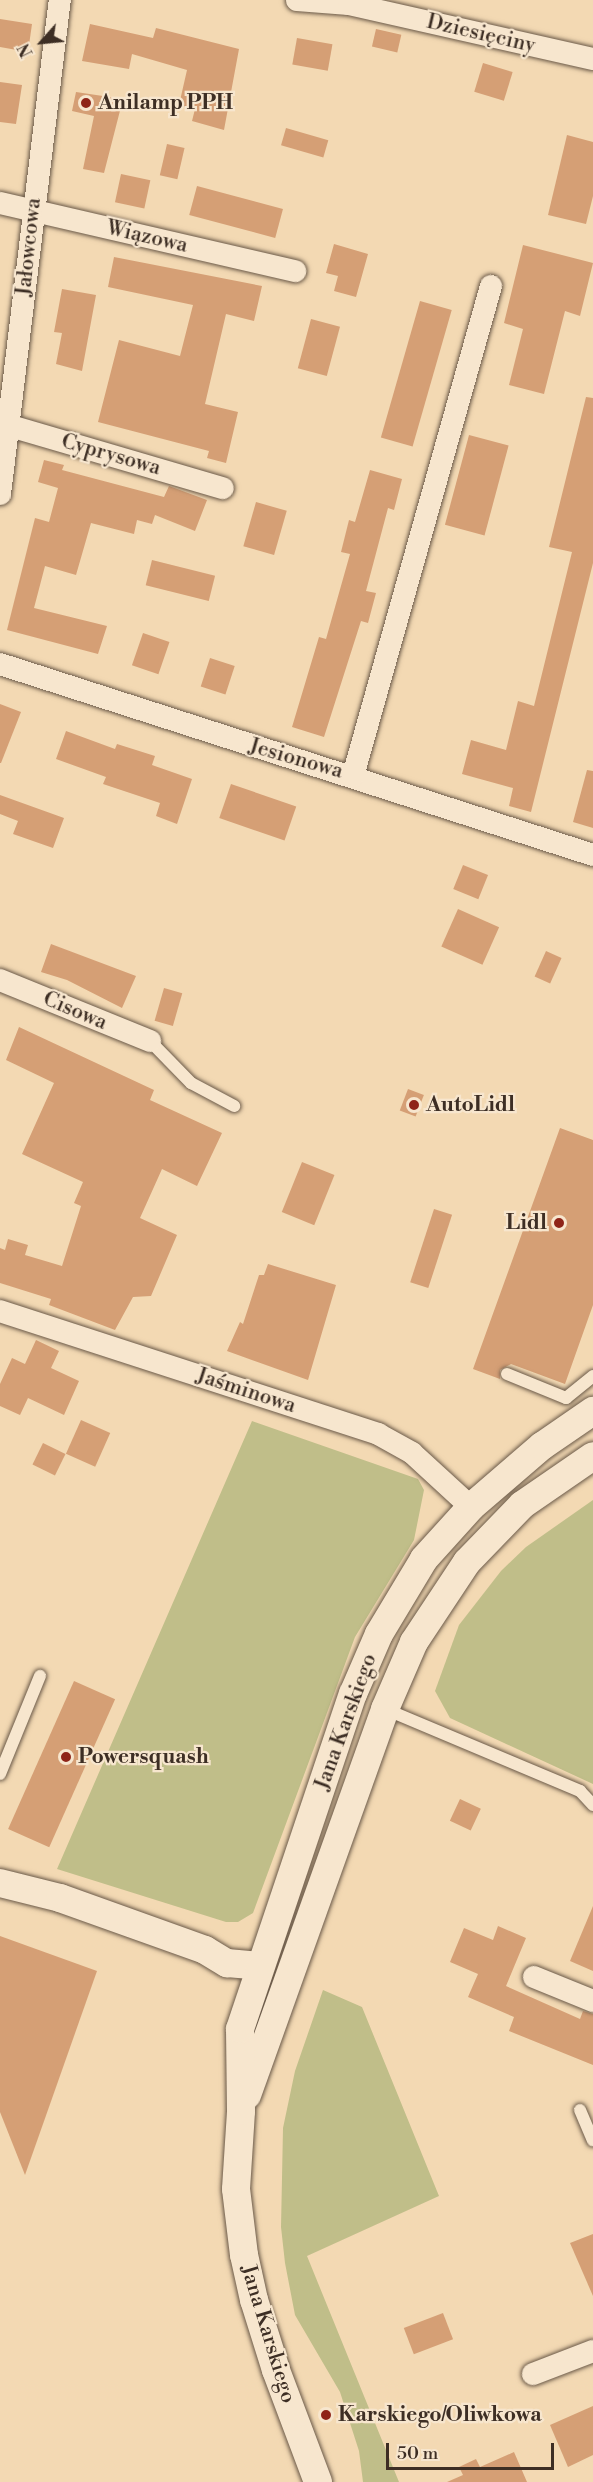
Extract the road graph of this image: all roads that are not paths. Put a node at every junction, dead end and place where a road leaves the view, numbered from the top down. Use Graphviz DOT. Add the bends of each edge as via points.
graph roads {
  1 [pos="60,0"];
  2 [pos="297,0"];
  3 [pos="593,59"];
  4 [pos="0,203"];
  5 [pos="33,210"];
  6 [pos="295,271"];
  7 [pos="491,286"];
  8 [pos="5,424"];
  9 [pos="223,488"];
  10 [pos="0,494"];
  11 [pos="0,664"];
  12 [pos="353,776"];
  13 [pos="593,855"];
  14 [pos="0,980"];
  15 [pos="150,1041"];
  16 [pos="234,1106"];
  17 [pos="0,1311"];
  18 [pos="507,1374"];
  19 [pos="593,1376"];
  20 [pos="593,1411"];
  21 [pos="542,1446"];
  22 [pos="593,1456"];
  23 [pos="561,1477"];
  24 [pos="471,1508"];
  25 [pos="40,1676"];
  26 [pos="385,1708"];
  27 [pos="0,1774"];
  28 [pos="593,1805"];
  29 [pos="0,1883"];
  30 [pos="260,1966"];
  31 [pos="534,1977"];
  32 [pos="290,1978"];
  33 [pos="593,2001"];
  34 [pos="580,2110"];
  35 [pos="241,2111"];
  36 [pos="593,2140"];
  37 [pos="593,2351"];
  38 [pos="533,2374"];
  39 [pos="318,2482"];
  1 -- 5 [label="street, Jałowcowa"];
  2 -- 3 [label="street, Dziesięciny" via="349,4"];
  4 -- 5 [label="street, Wiązowa"];
  5 -- 6 [label="street, Wiązowa"];
  5 -- 8 [label="street, Jałowcowa"];
  7 -- 12 [label="street"];
  8 -- 9 [label="street, Cyprysowa"];
  8 -- 10 [label="street, Jałowcowa"];
  11 -- 12 [label="street, Jesionowa" via="229,740"];
  12 -- 13 [label="street, Jesionowa"];
  14 -- 15 [label="street, Cisowa"];
  15 -- 16 [label="lane" via="191,1083"];
  17 -- 24 [label="street, Jaśminowa" via="378,1434 412,1453"];
  18 -- 19 [label="lane" via="566,1398"];
  20 -- 21 [label="street, Jana Karskiego"];
  21 -- 23 [label="street"];
  21 -- 24 [label="street, Jana Karskiego"];
  22 -- 23 [label="street, Jana Karskiego"];
  23 -- 26 [label="street, Jana Karskiego" via="522,1506 467,1562 414,1641"];
  24 -- 30 [label="street, Jana Karskiego" via="424,1559 379,1634 353,1694"];
  25 -- 27 [label="lane"];
  26 -- 28 [label="lane" via="580,1791"];
  26 -- 32 [label="street, Jana Karskiego"];
  29 -- 30 [label="street" via="60,1898 205,1950 227,1963"];
  30 -- 32 [label="street"];
  30 -- 35 [label="street, Jana Karskiego" via="240,2030"];
  31 -- 33 [label="street"];
  32 -- 35 [label="street, Jana Karskiego"];
  34 -- 36 [label="lane"];
  35 -- 39 [label="street, Jana Karskiego" via="236,2189 254,2300"];
  37 -- 38 [label="street"];
}
